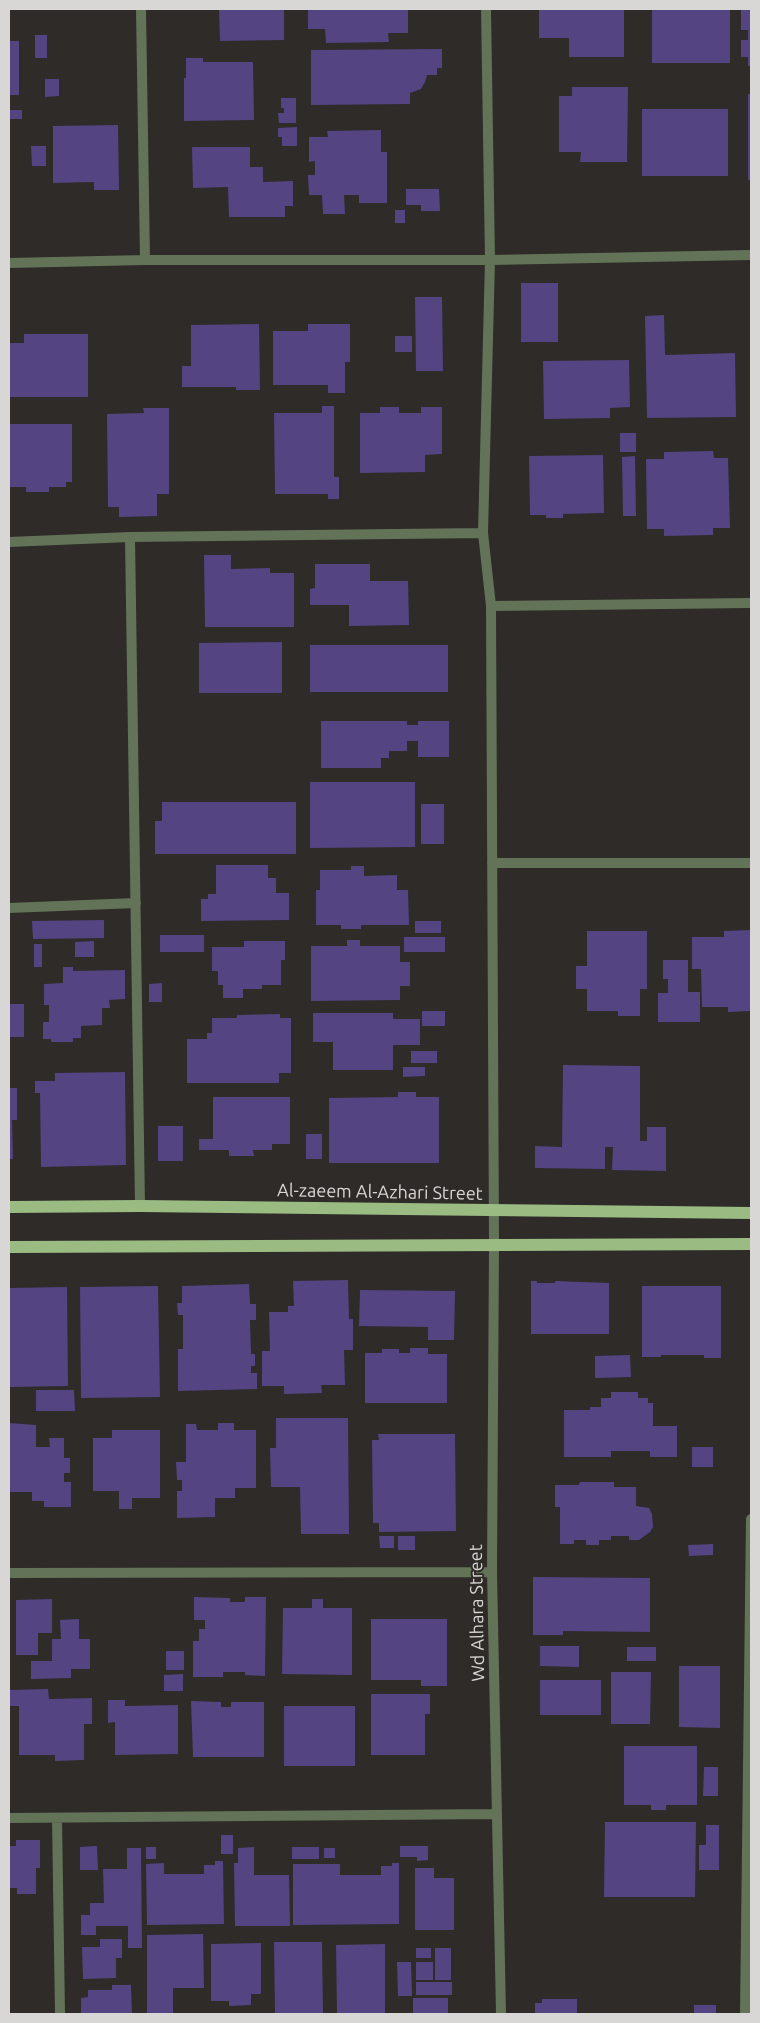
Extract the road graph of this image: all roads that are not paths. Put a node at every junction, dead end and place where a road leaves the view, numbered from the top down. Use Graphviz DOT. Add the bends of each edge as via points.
graph roads {
  1 [pos="141,9"];
  2 [pos="486,9"];
  3 [pos="751,254"];
  4 [pos="145,260"];
  5 [pos="490,260"];
  6 [pos="9,263"];
  7 [pos="482,533"];
  8 [pos="130,537"];
  9 [pos="9,542"];
  10 [pos="751,603"];
  11 [pos="491,606"];
  12 [pos="492,863"];
  13 [pos="751,863"];
  14 [pos="136,903"];
  15 [pos="9,908"];
  16 [pos="140,1206"];
  17 [pos="9,1207"];
  18 [pos="494,1211"];
  19 [pos="751,1212"];
  20 [pos="494,1244"];
  21 [pos="751,1244"];
  22 [pos="9,1246"];
  23 [pos="751,1519"];
  24 [pos="492,1572"];
  25 [pos="9,1573"];
  26 [pos="496,1814"];
  27 [pos="9,1818"];
  28 [pos="57,1818"];
  29 [pos="60,2014"];
  30 [pos="501,2014"];
  31 [pos="745,2014"];
  1 -- 4 [label="street"];
  2 -- 5 [label="street, Wd Alhara Street"];
  3 -- 5 [label="street"];
  4 -- 5 [label="street"];
  4 -- 6 [label="street"];
  5 -- 7 [label="street, Wd Alhara Street"];
  7 -- 8 [label="street"];
  7 -- 11 [label="street, Wd Alhara Street"];
  8 -- 9 [label="street"];
  8 -- 14 [label="street"];
  10 -- 11 [label="street"];
  11 -- 12 [label="street, Wd Alhara Street"];
  12 -- 13 [label="street"];
  12 -- 18 [label="street, Wd Alhara Street"];
  14 -- 15 [label="street"];
  14 -- 16 [label="street"];
  16 -- 17 [label="main road, Al-zaeem Al-Azhari Street"];
  16 -- 18 [label="main road, Al-zaeem Al-Azhari Street"];
  18 -- 19 [label="main road, Al-zaeem Al-Azhari Street"];
  18 -- 20 [label="street, Wd Alhara Street"];
  20 -- 21 [label="main road"];
  20 -- 22 [label="main road"];
  20 -- 24 [label="street, Wd Alhara Street"];
  23 -- 31 [label="street"];
  24 -- 25 [label="street"];
  24 -- 26 [label="street, Wd Alhara Street"];
  26 -- 28 [label="street"];
  26 -- 30 [label="street, Wd Alhara Street"];
  27 -- 28 [label="street"];
  28 -- 29 [label="street"];
}
